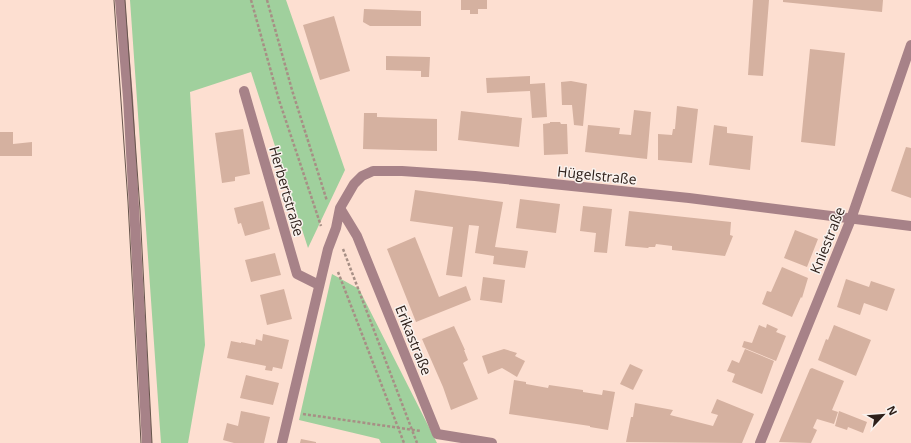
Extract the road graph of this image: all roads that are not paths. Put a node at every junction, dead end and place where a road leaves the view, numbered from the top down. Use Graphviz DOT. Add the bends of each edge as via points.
graph roads {
  1 [pos="120,0"];
  2 [pos="911,45"];
  3 [pos="244,91"];
  4 [pos="340,208"];
  5 [pos="851,219"];
  6 [pos="911,226"];
  7 [pos="319,285"];
  8 [pos="146,443"];
  9 [pos="282,443"];
  10 [pos="492,443"];
  11 [pos="760,443"];
  1 -- 8 [label="street" via="128,98"];
  2 -- 5 [label="street, Kniestraße"];
  3 -- 7 [label="street, Herbertstraße" via="297,274"];
  4 -- 5 [label="street, Hügelstraße" via="354,184 362,176 373,171 402,171 689,198"];
  4 -- 7 [label="street, Hügelstraße"];
  4 -- 10 [label="street, Erikastraße" via="357,236 437,434"];
  5 -- 6 [label="street, Hügelstraße"];
  5 -- 11 [label="street, Kniestraße"];
  7 -- 9 [label="street"];
}
